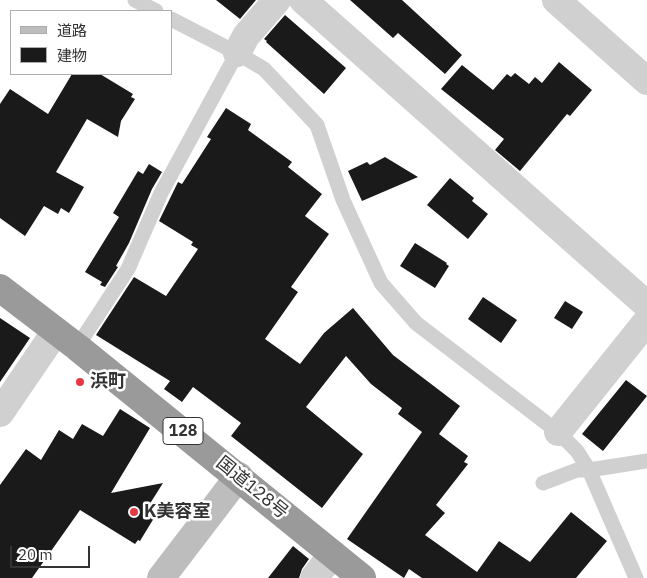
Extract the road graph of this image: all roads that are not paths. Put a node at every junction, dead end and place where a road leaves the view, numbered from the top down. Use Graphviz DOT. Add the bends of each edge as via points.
graph roads {
  1 [pos="135,0"];
  2 [pos="277,0"];
  3 [pos="303,0"];
  4 [pos="556,0"];
  5 [pos="154,10"];
  6 [pos="172,20"];
  7 [pos="237,53"];
  8 [pos="647,81"];
  9 [pos="0,288"];
  10 [pos="647,305"];
  11 [pos="647,321"];
  12 [pos="67,339"];
  13 [pos="0,413"];
  14 [pos="558,432"];
  15 [pos="647,461"];
  16 [pos="588,470"];
  17 [pos="239,476"];
  18 [pos="543,483"];
  19 [pos="333,554"];
  20 [pos="161,578"];
  21 [pos="314,578"];
  22 [pos="362,578"];
  23 [pos="636,578"];
  1 -- 5 [label="lane"];
  2 -- 7 [label="street" via="246,36"];
  3 -- 10 [label="street"];
  4 -- 8 [label="street"];
  6 -- 7 [label="lane"];
  7 -- 12 [label="lane" via="161,193 128,269"];
  7 -- 14 [label="lane" via="264,70 317,125 343,200 381,283 416,323"];
  9 -- 12 [label="highway, 国道128号 / 128"];
  11 -- 14 [label="street"];
  12 -- 13 [label="street"];
  12 -- 17 [label="highway, 国道128号 / 128"];
  14 -- 16 [label="lane" via="577,451"];
  15 -- 16 [label="lane"];
  16 -- 18 [label="lane" via="577,470"];
  16 -- 23 [label="lane"];
  17 -- 19 [label="highway, 国道128号 / 128"];
  17 -- 20 [label="street"];
  19 -- 21 [label="street"];
  19 -- 22 [label="highway, 国道128号 / 128"];
}
